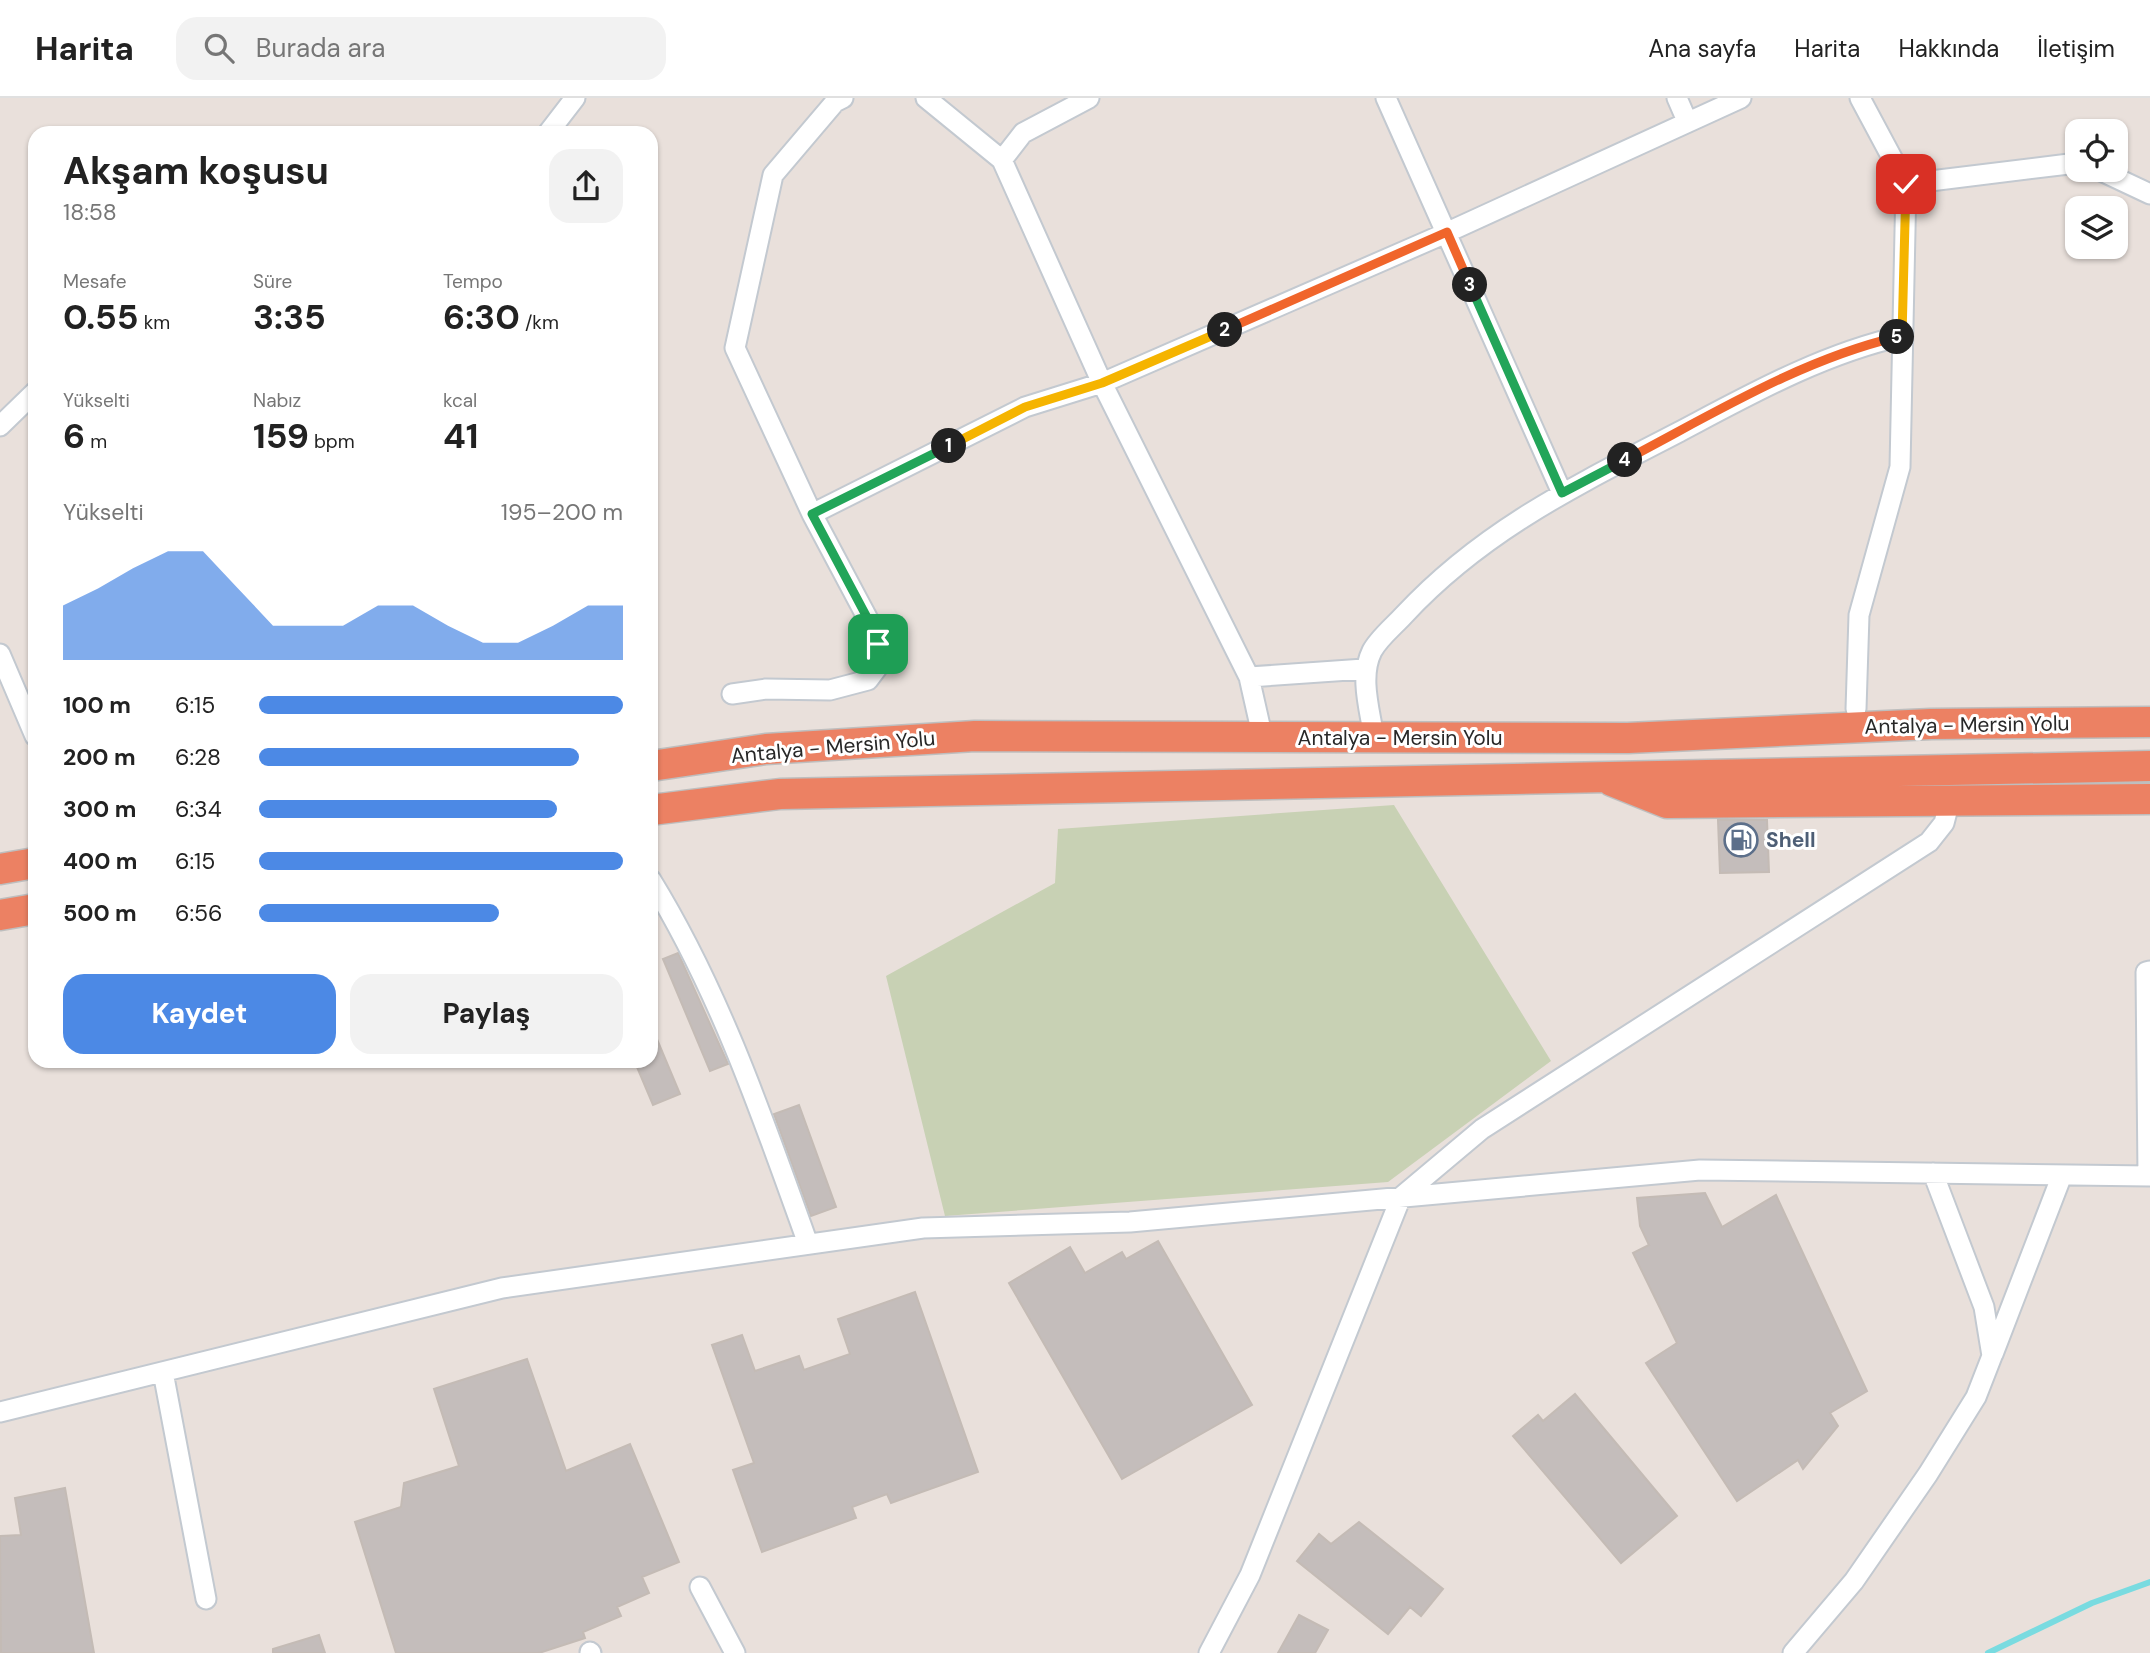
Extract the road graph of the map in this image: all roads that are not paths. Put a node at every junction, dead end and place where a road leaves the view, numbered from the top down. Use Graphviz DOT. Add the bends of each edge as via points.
graph roads {
  1 [pos="575,98"];
  2 [pos="843,98"];
  3 [pos="926,98"];
  4 [pos="1089,98"];
  5 [pos="1386,98"];
  6 [pos="1677,98"];
  7 [pos="1741,98"];
  8 [pos="1860,98"];
  9 [pos="1687,121"];
  10 [pos="553,126"];
  11 [pos="1002,159"];
  12 [pos="2065,164"];
  13 [pos="2124,182"];
  14 [pos="1906,184"];
  15 [pos="2150,194"];
  16 [pos="1447,232"];
  17 [pos="1902,336"];
  18 [pos="1102,383"];
  19 [pos="28,399"];
  20 [pos="0,426"];
  21 [pos="1562,493"];
  22 [pos="812,514"];
  23 [pos="0,654"];
  24 [pos="1364,669"];
  25 [pos="1249,677"];
  26 [pos="732,694"];
  27 [pos="2150,702"];
  28 [pos="1856,709"];
  29 [pos="28,720"];
  30 [pos="2150,722"];
  31 [pos="1374,738"];
  32 [pos="1628,738"];
  33 [pos="1263,739"];
  34 [pos="658,765"];
  35 [pos="2150,766"];
  36 [pos="1598,775"];
  37 [pos="2150,799"];
  38 [pos="1950,800"];
  39 [pos="658,809"];
  40 [pos="28,864"];
  41 [pos="0,869"];
  42 [pos="658,893"];
  43 [pos="28,910"];
  44 [pos="0,915"];
  45 [pos="2150,971"];
  46 [pos="1933,1174"];
  47 [pos="2062,1175"];
  48 [pos="2149,1176"];
  49 [pos="1401,1197"];
  50 [pos="808,1244"];
  51 [pos="1992,1356"];
  52 [pos="163,1372"];
  53 [pos="0,1412"];
  54 [pos="700,1587"];
  55 [pos="206,1599"];
  56 [pos="735,1653"];
  57 [pos="1209,1653"];
  58 [pos="1793,1653"];
  1 -- 10 [label="street"];
  2 -- 22 [label="street" via="773,175 735,348"];
  3 -- 11 [label="street"];
  4 -- 11 [label="street" via="1023,133"];
  5 -- 16 [label="street"];
  6 -- 9 [label="street"];
  7 -- 9 [label="street"];
  8 -- 14 [label="street"];
  9 -- 16 [label="street"];
  11 -- 18 [label="street"];
  12 -- 14 [label="street"];
  13 -- 15 [label="street"];
  14 -- 17 [label="street"];
  16 -- 18 [label="street"];
  16 -- 21 [label="street"];
  17 -- 21 [label="street" via="1783,377"];
  17 -- 28 [label="street" via="1900,467 1859,615"];
  18 -- 22 [label="street" via="1025,407"];
  18 -- 25 [label="street"];
  19 -- 20 [label="street"];
  21 -- 24 [label="street" via="1474,548 1373,648"];
  22 -- 26 [label="street" via="870,623 880,659 877,668 868,680 830,690 766,689"];
  23 -- 29 [label="street"];
  24 -- 25 [label="street"];
  24 -- 31 [label="street"];
  25 -- 33 [label="street"];
  27 -- 28 [label="highway"];
  28 -- 32 [label="highway"];
  30 -- 32 [label="highway, Antalya - Mersin Yolu" via="1931,724"];
  31 -- 32 [label="highway, Antalya - Mersin Yolu"];
  31 -- 33 [label="highway, Antalya - Mersin Yolu"];
  33 -- 34 [label="highway, Antalya - Mersin Yolu" via="975,736 766,749"];
  35 -- 36 [label="highway, Antalya - Mersin Yolu"];
  36 -- 38 [label="highway" via="1667,803"];
  36 -- 39 [label="highway, Antalya - Mersin Yolu" via="780,794"];
  37 -- 38 [label="highway"];
  38 -- 49 [label="street" via="1944,823 1929,842 1482,1129"];
  40 -- 41 [label="highway"];
  42 -- 50 [label="street" via="708,988"];
  43 -- 44 [label="highway"];
  45 -- 48 [label="street" via="2146,971"];
  46 -- 47 [label="street"];
  46 -- 49 [label="street" via="1700,1170"];
  46 -- 51 [label="street" via="1984,1307"];
  47 -- 48 [label="street"];
  47 -- 51 [label="street"];
  49 -- 50 [label="street" via="1130,1222 923,1228"];
  49 -- 57 [label="street" via="1250,1575"];
  50 -- 52 [label="street" via="502,1288"];
  51 -- 58 [label="street" via="1976,1397 1928,1474 1854,1581"];
  52 -- 53 [label="street"];
  52 -- 55 [label="street"];
  54 -- 56 [label="street"];
}
